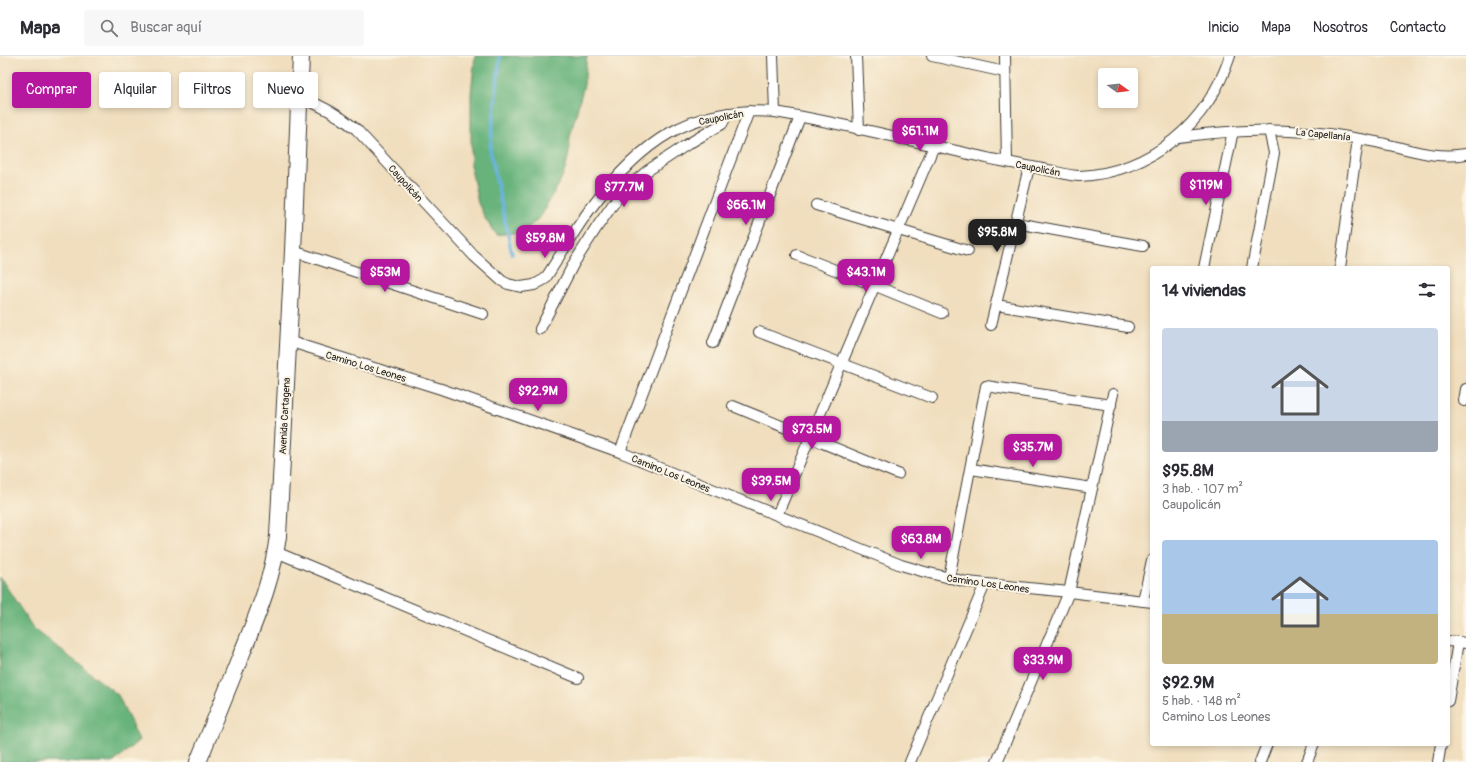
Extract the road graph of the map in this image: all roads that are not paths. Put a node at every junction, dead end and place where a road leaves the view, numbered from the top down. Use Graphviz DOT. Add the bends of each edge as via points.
graph roads {
  1 [pos="301,56"];
  2 [pos="773,56"];
  3 [pos="856,56"];
  4 [pos="932,56"];
  5 [pos="1005,56"];
  6 [pos="1230,56"];
  7 [pos="955,58"];
  8 [pos="300,72"];
  9 [pos="1005,72"];
  10 [pos="318,105"];
  11 [pos="299,108"];
  12 [pos="750,111"];
  13 [pos="775,112"];
  14 [pos="728,113"];
  15 [pos="800,117"];
  16 [pos="859,130"];
  17 [pos="1269,130"];
  18 [pos="1233,131"];
  19 [pos="1178,137"];
  20 [pos="1358,138"];
  21 [pos="934,146"];
  22 [pos="1466,154"];
  23 [pos="1007,162"];
  24 [pos="1029,167"];
  25 [pos="816,205"];
  26 [pos="1016,223"];
  27 [pos="899,231"];
  28 [pos="1143,246"];
  29 [pos="294,251"];
  30 [pos="968,251"];
  31 [pos="797,255"];
  32 [pos="1204,266"];
  33 [pos="1252,266"];
  34 [pos="1340,266"];
  35 [pos="876,286"];
  36 [pos="996,305"];
  37 [pos="942,313"];
  38 [pos="484,314"];
  39 [pos="991,325"];
  40 [pos="1128,327"];
  41 [pos="540,329"];
  42 [pos="759,332"];
  43 [pos="288,341"];
  44 [pos="713,343"];
  45 [pos="842,363"];
  46 [pos="1466,389"];
  47 [pos="1113,394"];
  48 [pos="932,398"];
  49 [pos="1464,401"];
  50 [pos="1111,405"];
  51 [pos="733,406"];
  52 [pos="810,438"];
  53 [pos="620,452"];
  54 [pos="971,469"];
  55 [pos="898,474"];
  56 [pos="1092,488"];
  57 [pos="777,515"];
  58 [pos="276,552"];
  59 [pos="1150,577"];
  60 [pos="949,578"];
  61 [pos="984,584"];
  62 [pos="1069,592"];
  63 [pos="1147,602"];
  64 [pos="1457,642"];
  65 [pos="578,678"];
  66 [pos="1450,689"];
  67 [pos="1266,746"];
  68 [pos="1313,746"];
  69 [pos="1441,746"];
  70 [pos="198,762"];
  71 [pos="910,762"];
  72 [pos="997,762"];
  73 [pos="1260,762"];
  74 [pos="1307,762"];
  75 [pos="1438,762"];
  1 -- 8 [label="main road, Avenida Cartagena"];
  2 -- 13 [label="street"];
  3 -- 16 [label="street"];
  4 -- 7 [label="street"];
  5 -- 9 [label="street"];
  6 -- 19 [label="street, Caupolicán" via="1211,99"];
  7 -- 9 [label="street"];
  9 -- 23 [label="street"];
  10 -- 14 [label="street, Caupolicán" via="338,115 356,129 474,256 502,281 521,287 534,285 545,279 591,208 635,157 658,140 684,126"];
  11 -- 29 [label="main road, Avenida Cartagena"];
  12 -- 13 [label="street, Caupolicán"];
  12 -- 14 [label="street, Caupolicán"];
  12 -- 53 [label="street"];
  13 -- 15 [label="street, Caupolicán"];
  14 -- 41 [label="street" via="722,124 647,171 621,193 574,263"];
  15 -- 16 [label="street, Caupolicán"];
  15 -- 44 [label="street"];
  16 -- 21 [label="street, Caupolicán"];
  17 -- 18 [label="street, La Capellanía"];
  17 -- 20 [label="street, La Capellanía"];
  17 -- 33 [label="street" via="1274,153"];
  18 -- 19 [label="street, La Capellanía"];
  18 -- 32 [label="street"];
  19 -- 24 [label="street, Caupolicán" via="1152,155 1108,172 1077,176"];
  20 -- 22 [label="street, La Capellanía" via="1431,156"];
  20 -- 34 [label="street"];
  21 -- 23 [label="street, Caupolicán"];
  21 -- 27 [label="street"];
  23 -- 24 [label="street, Caupolicán"];
  24 -- 26 [label="street"];
  25 -- 27 [label="street"];
  26 -- 28 [label="street"];
  26 -- 36 [label="street"];
  27 -- 30 [label="street"];
  27 -- 35 [label="street"];
  29 -- 38 [label="street"];
  29 -- 43 [label="main road, Avenida Cartagena"];
  31 -- 35 [label="street"];
  35 -- 37 [label="street"];
  35 -- 45 [label="street"];
  36 -- 39 [label="street"];
  36 -- 40 [label="street"];
  42 -- 45 [label="street"];
  43 -- 53 [label="street, Camino Los Leones" via="441,389"];
  43 -- 58 [label="main road, Avenida Cartagena"];
  45 -- 48 [label="street"];
  45 -- 52 [label="street"];
  46 -- 49 [label="street"];
  47 -- 50 [label="street"];
  50 -- 54 [label="street" via="986,386"];
  50 -- 56 [label="street"];
  51 -- 52 [label="street"];
  52 -- 55 [label="street"];
  52 -- 57 [label="street"];
  53 -- 57 [label="street, Camino Los Leones"];
  54 -- 56 [label="street"];
  54 -- 60 [label="street"];
  56 -- 62 [label="street"];
  57 -- 60 [label="street, Camino Los Leones" via="901,565"];
  58 -- 65 [label="street"];
  58 -- 70 [label="main road, Avenida Cartagena" via="264,599"];
  59 -- 63 [label="street"];
  60 -- 61 [label="street, Camino Los Leones"];
  61 -- 62 [label="street, Camino Los Leones"];
  61 -- 71 [label="street"];
  62 -- 63 [label="street, Camino Los Leones"];
  62 -- 72 [label="street"];
  64 -- 66 [label="street"];
  67 -- 73 [label="street"];
  68 -- 74 [label="street"];
  69 -- 75 [label="street"];
}
